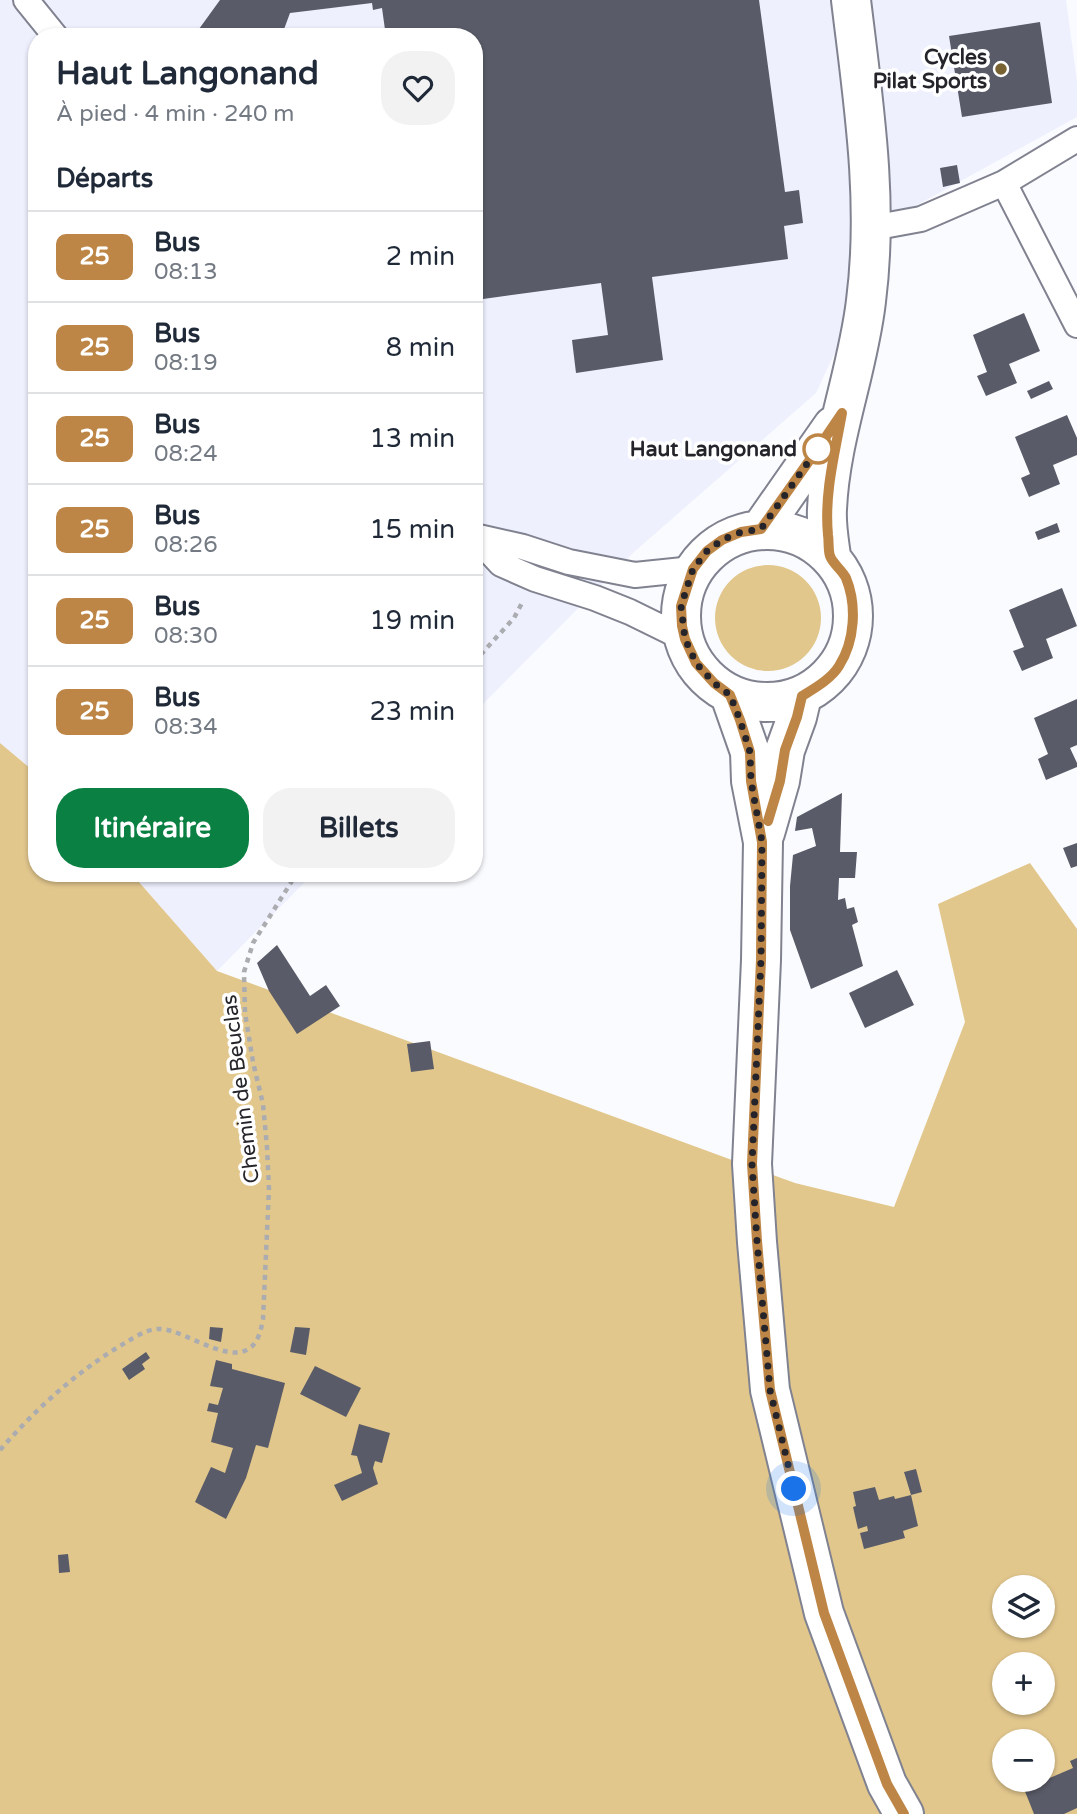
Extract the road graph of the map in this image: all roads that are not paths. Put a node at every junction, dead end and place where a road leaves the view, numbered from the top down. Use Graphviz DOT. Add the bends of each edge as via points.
graph roads {
  1 [pos="26,0"];
  2 [pos="851,0"];
  3 [pos="49,28"];
  4 [pos="1077,139"];
  5 [pos="1004,183"];
  6 [pos="872,228"];
  7 [pos="1077,325"];
  8 [pos="842,413"];
  9 [pos="761,529"];
  10 [pos="483,538"];
  11 [pos="483,545"];
  12 [pos="831,556"];
  13 [pos="693,569"];
  14 [pos="685,639"];
  15 [pos="730,695"];
  16 [pos="802,696"];
  17 [pos="762,842"];
  18 [pos="904,1814"];
  1 -- 3 [label="street"];
  2 -- 6 [label="main road" via="870,159"];
  4 -- 5 [label="street"];
  5 -- 6 [label="street" via="921,219"];
  5 -- 7 [label="street"];
  6 -- 8 [label="main road" via="861,339"];
  8 -- 9 [label="main road"];
  8 -- 12 [label="main road" via="826,513"];
  9 -- 12 [label="main road" via="786,532"];
  9 -- 13 [label="main road" via="722,540"];
  10 -- 13 [label="street" via="635,575"];
  11 -- 14 [label="street" via="501,564 630,612"];
  12 -- 16 [label="main road" via="845,578 852,603 849,645 839,667"];
  13 -- 14 [label="main road" via="681,606"];
  14 -- 15 [label="main road" via="696,663"];
  15 -- 16 [label="main road" via="768,703"];
  15 -- 17 [label="main road" via="750,752"];
  16 -- 17 [label="main road"];
  17 -- 18 [label="main road" via="752,1164 770,1390 824,1613 887,1784"];
}
